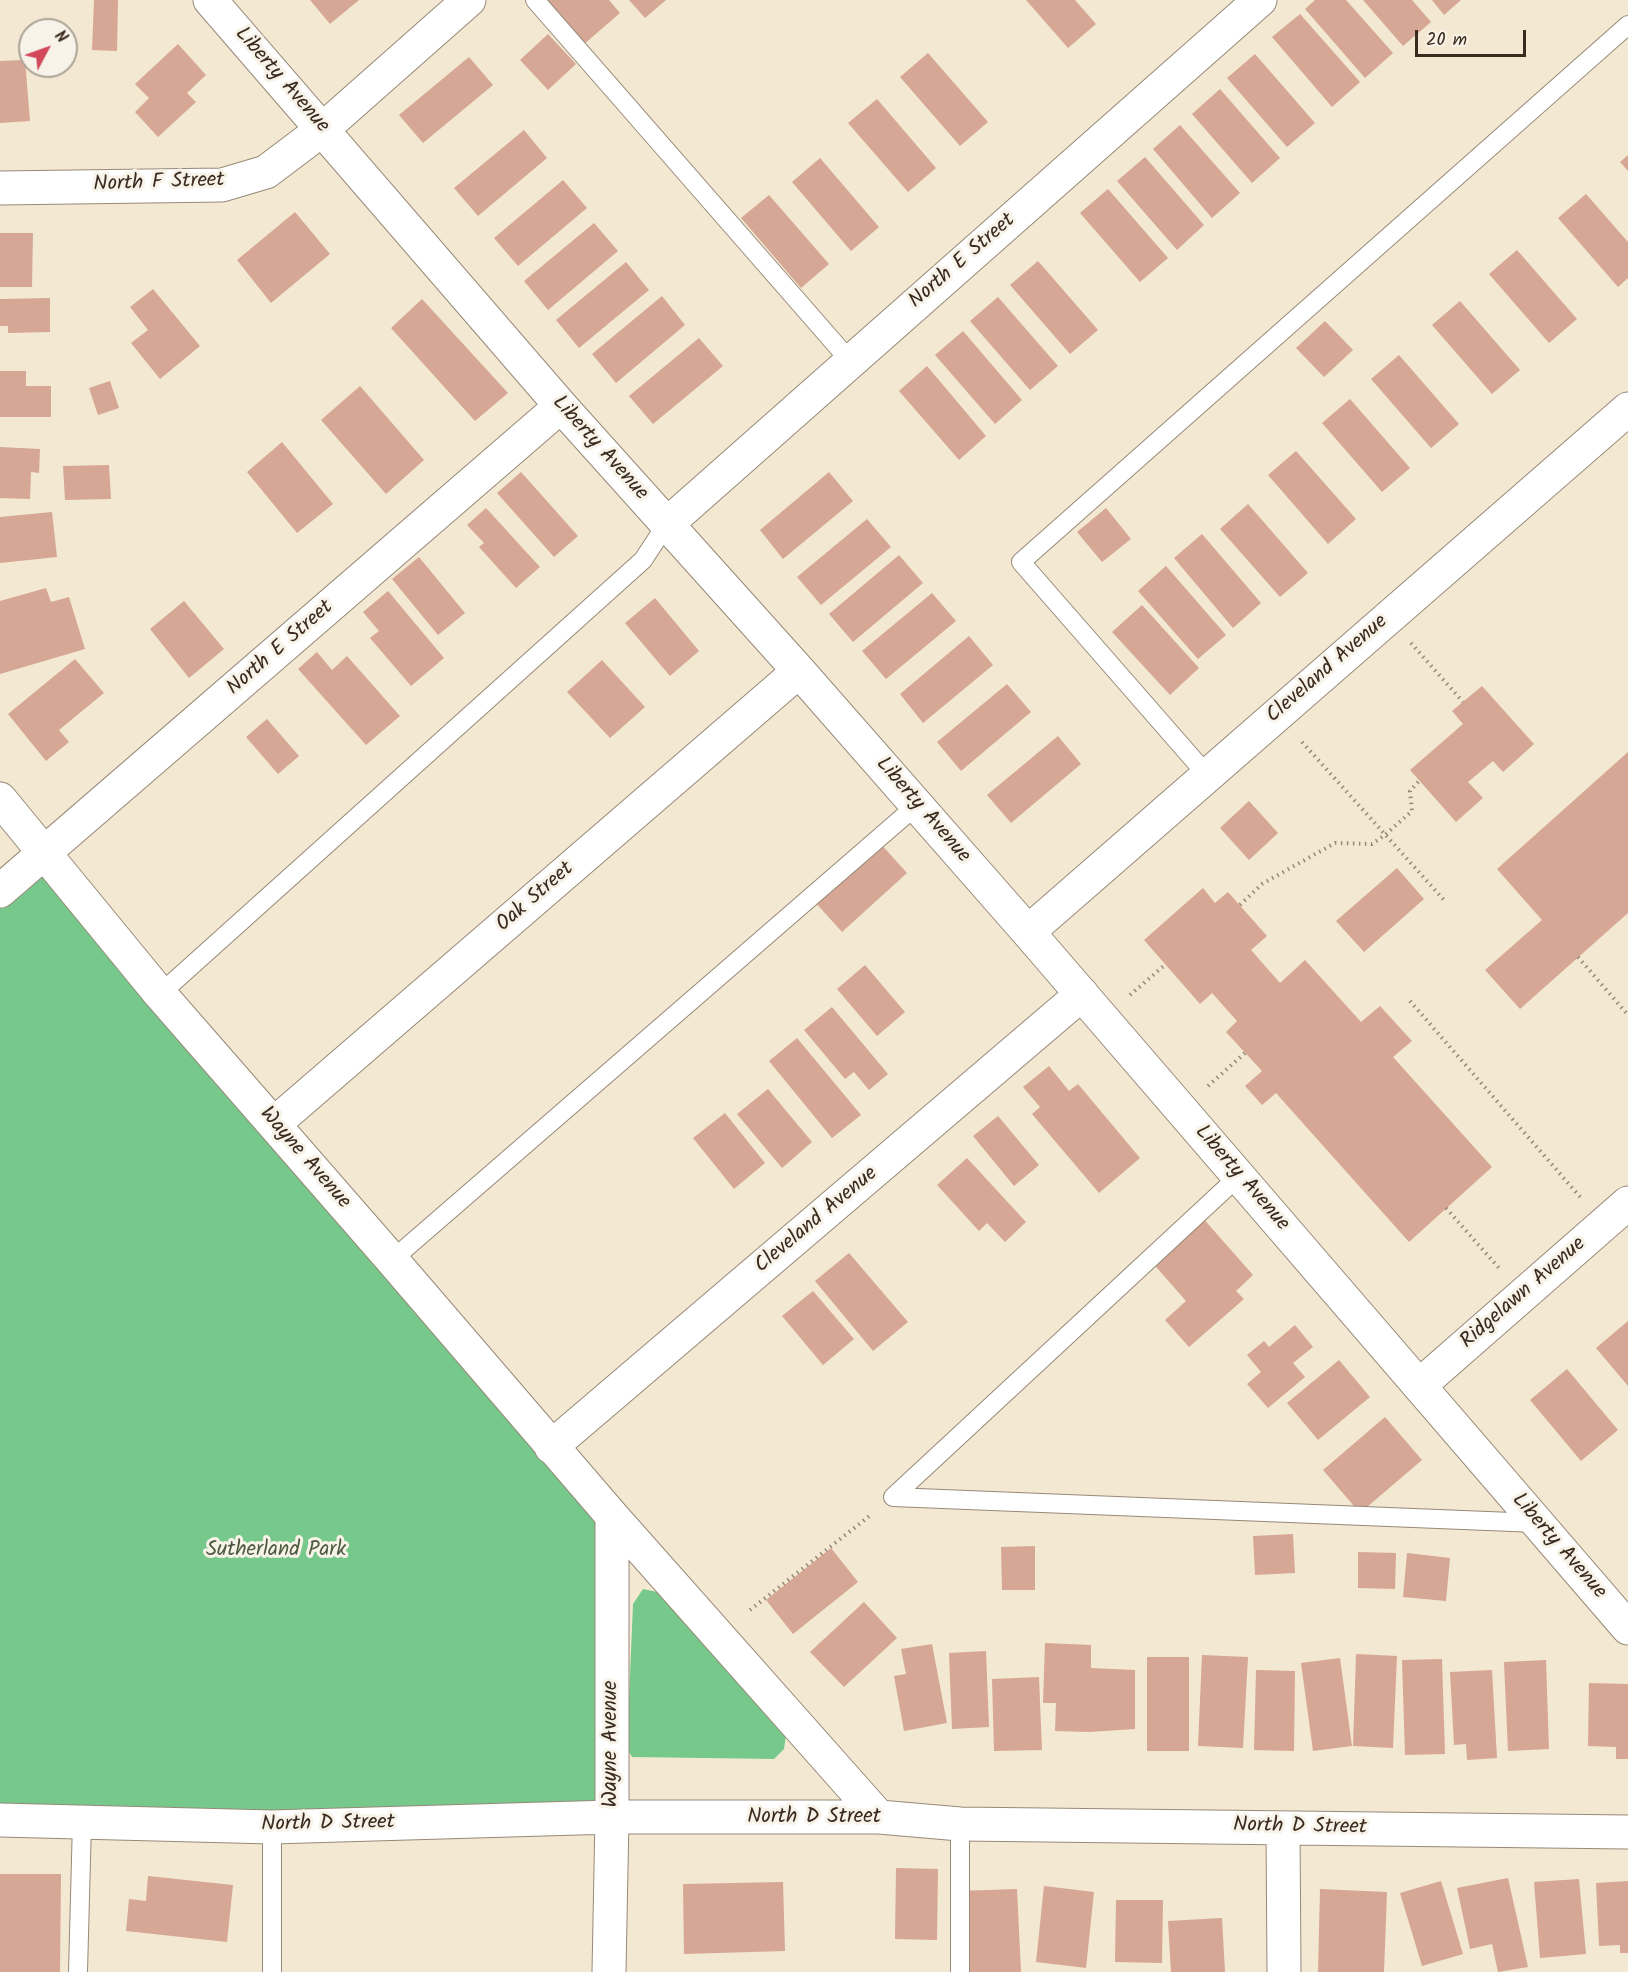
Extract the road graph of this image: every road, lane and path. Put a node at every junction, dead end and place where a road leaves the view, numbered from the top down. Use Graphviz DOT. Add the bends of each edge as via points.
graph roads {
  1 [pos="210,0"];
  2 [pos="469,0"];
  3 [pos="535,0"];
  4 [pos="1260,0"];
  5 [pos="1628,25"];
  6 [pos="324,129"];
  7 [pos="0,188"];
  8 [pos="851,362"];
  9 [pos="561,406"];
  10 [pos="1628,409"];
  11 [pos="666,525"];
  12 [pos="1389,617"];
  13 [pos="799,671"];
  14 [pos="1463,702"];
  15 [pos="1277,714"];
  16 [pos="1207,776"];
  17 [pos="1419,781"];
  18 [pos="0,799"];
  19 [pos="917,805"];
  20 [pos="1385,836"];
  21 [pos="45,854"];
  22 [pos="0,891"];
  23 [pos="1444,900"];
  24 [pos="1240,905"];
  25 [pos="1028,932"];
  26 [pos="1578,957"];
  27 [pos="1166,964"];
  28 [pos="160,994"];
  29 [pos="1082,994"];
  30 [pos="1410,1001"];
  31 [pos="1628,1015"];
  32 [pos="1102,1019"];
  33 [pos="1245,1053"];
  34 [pos="1182,1110"];
  35 [pos="274,1124"];
  36 [pos="1239,1176"];
  37 [pos="1628,1203"];
  38 [pos="1446,1208"];
  39 [pos="1604,1224"];
  40 [pos="392,1260"];
  41 [pos="1523,1295"];
  42 [pos="1420,1385"];
  43 [pos="551,1447"];
  44 [pos="893,1497"];
  45 [pos="612,1516"];
  46 [pos="1537,1523"];
  47 [pos="750,1610"];
  48 [pos="1626,1623"];
  49 [pos="612,1817"];
  50 [pos="879,1818"];
  51 [pos="0,1820"];
  52 [pos="82,1822"];
  53 [pos="960,1824"];
  54 [pos="272,1827"];
  55 [pos="1283,1828"];
  56 [pos="1628,1832"];
  57 [pos="78,1972"];
  58 [pos="272,1972"];
  59 [pos="609,1972"];
  60 [pos="960,1972"];
  61 [pos="1284,1972"];
  1 -- 6 [label="street, Liberty Avenue"];
  2 -- 6 [label="street, North F Street"];
  3 -- 8 [label="lane"];
  4 -- 8 [label="street, North E Street"];
  5 -- 16 [label="lane" via="1022,562"];
  6 -- 7 [label="street, North F Street" via="266,172 222,185"];
  6 -- 9 [label="street, Liberty Avenue"];
  8 -- 11 [label="street, North E Street"];
  9 -- 11 [label="street, Liberty Avenue"];
  9 -- 21 [label="street, North E Street"];
  10 -- 12 [label="street, Cleveland Avenue"];
  11 -- 13 [label="street, Liberty Avenue"];
  11 -- 28 [label="lane" via="643,560"];
  12 -- 14 [label="path"];
  12 -- 15 [label="street, Cleveland Avenue"];
  13 -- 19 [label="street, Liberty Avenue"];
  13 -- 35 [label="street, Oak Street"];
  15 -- 16 [label="street, Cleveland Avenue"];
  15 -- 20 [label="path"];
  16 -- 25 [label="street, Cleveland Avenue"];
  17 -- 20 [label="path" via="1410,791 1412,811"];
  18 -- 21 [label="street, Wayne Avenue"];
  19 -- 25 [label="street, Liberty Avenue"];
  19 -- 40 [label="lane"];
  20 -- 23 [label="path"];
  20 -- 24 [label="path" via="1372,844 1335,843 1262,884"];
  21 -- 22 [label="street, North E Street"];
  21 -- 28 [label="street, Wayne Avenue"];
  25 -- 29 [label="street, Liberty Avenue"];
  26 -- 31 [label="path"];
  27 -- 32 [label="path"];
  28 -- 35 [label="street, Wayne Avenue"];
  29 -- 32 [label="street, Liberty Avenue"];
  29 -- 43 [label="street, Cleveland Avenue"];
  30 -- 39 [label="path"];
  32 -- 34 [label="street, Liberty Avenue"];
  33 -- 34 [label="path"];
  34 -- 36 [label="street, Liberty Avenue"];
  35 -- 40 [label="street, Wayne Avenue"];
  36 -- 42 [label="street, Liberty Avenue"];
  36 -- 44 [label="lane"];
  37 -- 39 [label="street, Ridgelawn Avenue"];
  38 -- 41 [label="path"];
  39 -- 41 [label="street, Ridgelawn Avenue"];
  40 -- 43 [label="street, Wayne Avenue"];
  41 -- 42 [label="street, Ridgelawn Avenue"];
  42 -- 46 [label="street, Liberty Avenue"];
  43 -- 45 [label="street, Wayne Avenue"];
  44 -- 46 [label="lane"];
  44 -- 47 [label="path"];
  45 -- 49 [label="street, Wayne Avenue"];
  45 -- 50 [label="street, Wayne Avenue"];
  46 -- 48 [label="street, Liberty Avenue"];
  49 -- 50 [label="street, North D Street"];
  49 -- 54 [label="street, North D Street"];
  49 -- 59 [label="street, Wayne Avenue"];
  50 -- 53 [label="street, North D Street"];
  51 -- 52 [label="street, North D Street"];
  52 -- 54 [label="street, North D Street"];
  52 -- 57 [label="lane"];
  53 -- 55 [label="street, North D Street"];
  53 -- 60 [label="lane"];
  54 -- 58 [label="lane"];
  55 -- 56 [label="street, North D Street"];
  55 -- 61 [label="street"];
}
